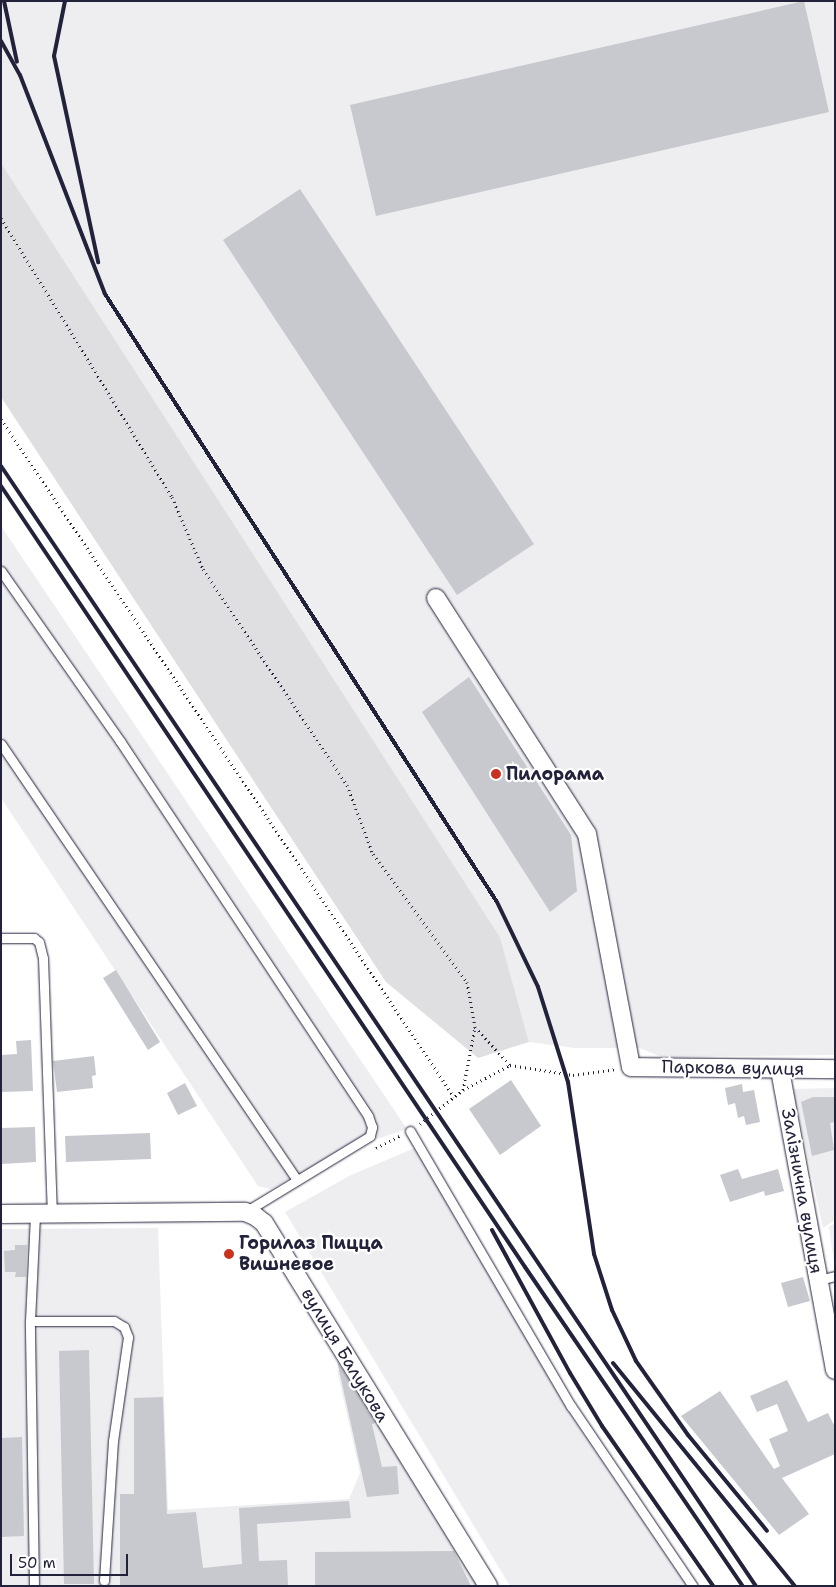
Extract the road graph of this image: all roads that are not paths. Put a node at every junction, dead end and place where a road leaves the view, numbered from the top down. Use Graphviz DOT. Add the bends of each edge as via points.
graph roads {
  1 [pos="1,571"];
  2 [pos="436,598"];
  3 [pos="1,744"];
  4 [pos="1,938"];
  5 [pos="835,1069"];
  6 [pos="780,1070"];
  7 [pos="410,1131"];
  8 [pos="297,1180"];
  9 [pos="245,1212"];
  10 [pos="1,1214"];
  11 [pos="44,1214"];
  12 [pos="826,1278"];
  13 [pos="30,1321"];
  14 [pos="835,1370"];
  15 [pos="104,1581"];
  16 [pos="34,1586"];
  17 [pos="488,1586"];
  18 [pos="693,1586"];
  1 -- 8 [label="lane" via="120,741 368,1116 372,1127 370,1136"];
  2 -- 6 [label="street, Паркова вулиця" via="587,834 631,1067"];
  3 -- 8 [label="lane"];
  4 -- 11 [label="lane" via="34,938 39,942 43,958"];
  5 -- 6 [label="street, Паркова вулиця"];
  6 -- 12 [label="street, Залізнична вулиця"];
  7 -- 18 [label="lane" via="571,1406"];
  8 -- 9 [label="lane"];
  9 -- 11 [label="street"];
  9 -- 17 [label="street, вулиця Балукова" via="264,1223"];
  10 -- 11 [label="street"];
  11 -- 13 [label="lane"];
  12 -- 14 [label="street, Залізнична вулиця"];
  13 -- 15 [label="lane" via="114,1321 124,1327 128,1336 113,1441"];
  13 -- 16 [label="lane"];
}
